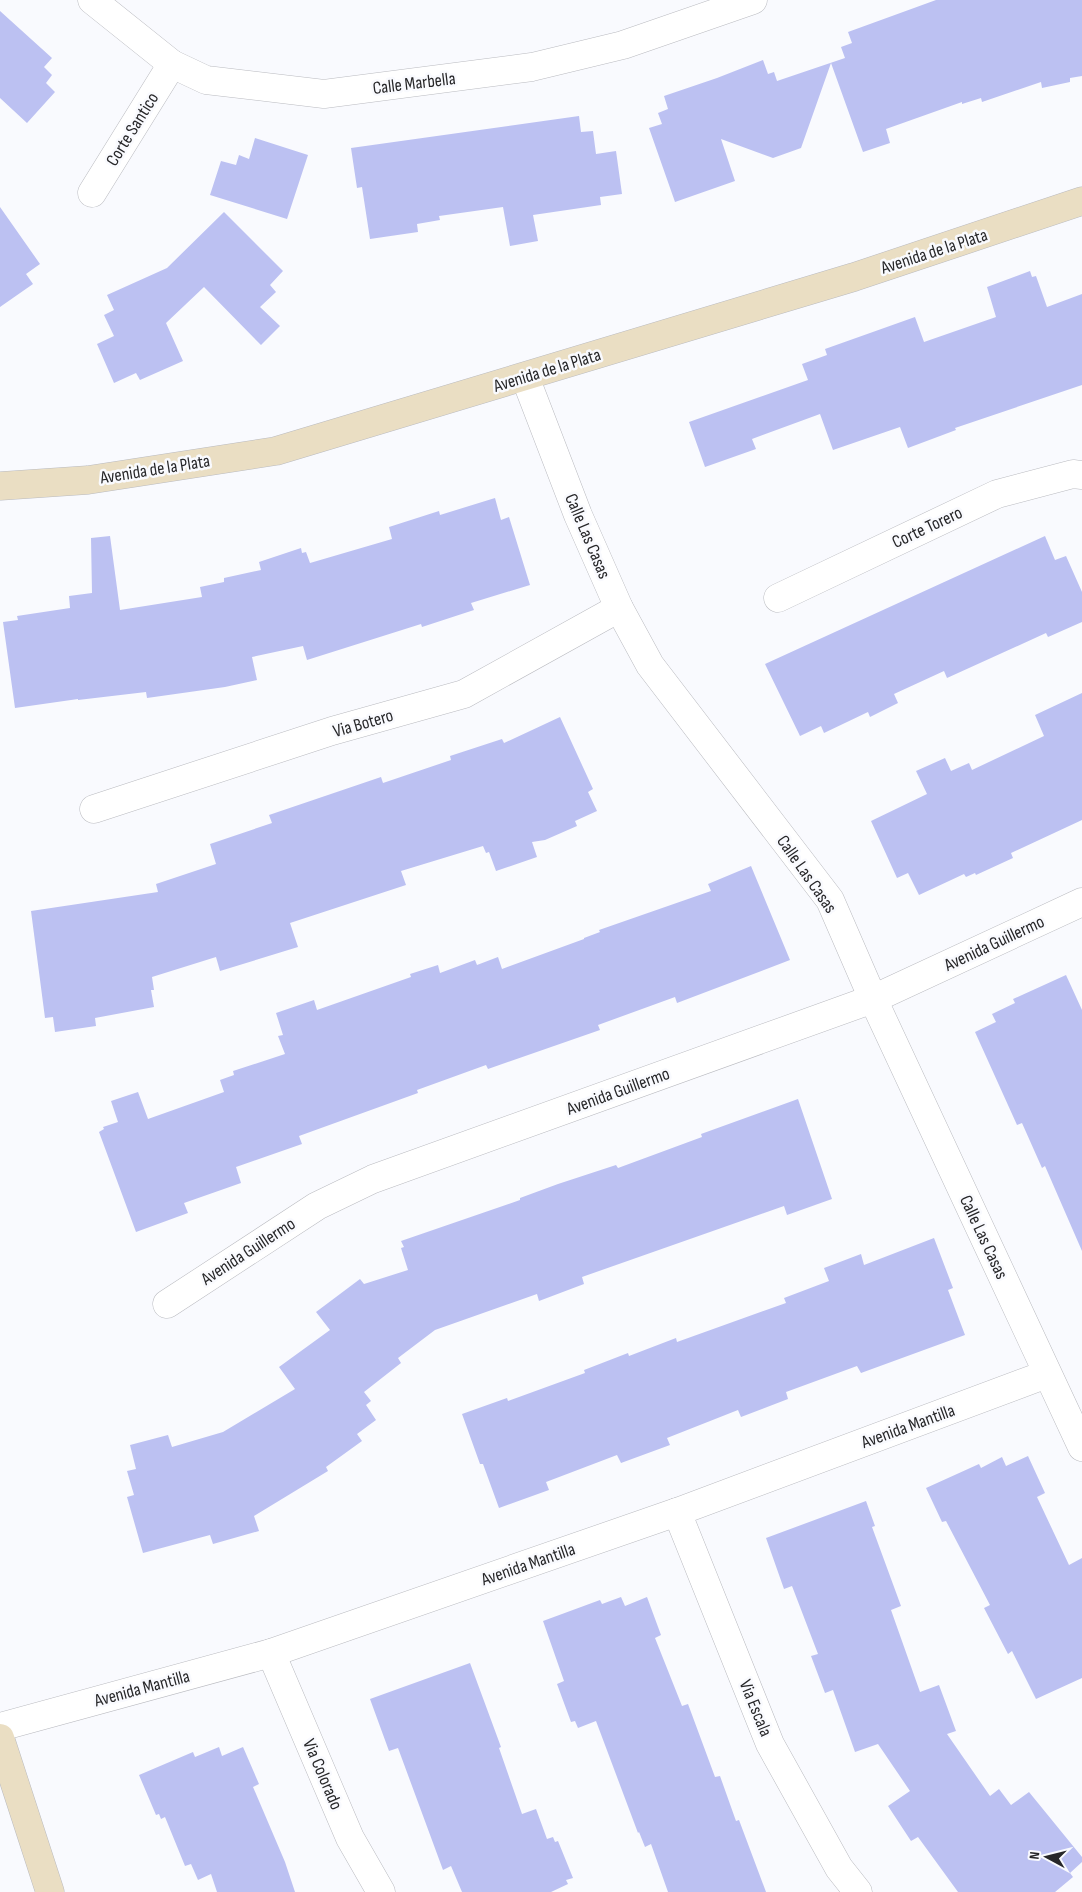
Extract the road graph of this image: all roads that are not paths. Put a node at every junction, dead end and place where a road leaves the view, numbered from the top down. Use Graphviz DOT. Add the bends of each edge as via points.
graph roads {
  1 [pos="92,0"];
  2 [pos="753,0"];
  3 [pos="172,64"];
  4 [pos="92,193"];
  5 [pos="1082,201"];
  6 [pos="525,376"];
  7 [pos="1082,474"];
  8 [pos="0,486"];
  9 [pos="778,598"];
  10 [pos="619,608"];
  11 [pos="94,809"];
  12 [pos="1082,902"];
  13 [pos="873,998"];
  14 [pos="166,1304"];
  15 [pos="1047,1374"];
  16 [pos="1082,1447"];
  17 [pos="677,1512"];
  18 [pos="270,1653"];
  19 [pos="0,1727"];
  20 [pos="0,1738"];
  21 [pos="50,1892"];
  22 [pos="381,1892"];
  23 [pos="858,1892"];
  1 -- 3 [label="street, Calle Marbella"];
  2 -- 3 [label="street, Calle Marbella" via="624,45 532,68 324,94 206,80"];
  3 -- 4 [label="street, Corte Santico"];
  5 -- 6 [label="street, Avenida de la Plata" via="854,277"];
  6 -- 8 [label="street, Avenida de la Plata" via="276,451 88,480"];
  6 -- 10 [label="street, Calle Las Casas" via="578,515"];
  7 -- 9 [label="street, Corte Torero" via="997,494"];
  10 -- 11 [label="street, Via Botero" via="464,694 332,731"];
  10 -- 13 [label="street, Calle Las Casas" via="650,665 830,900"];
  12 -- 13 [label="street, Avenida Guillermo"];
  13 -- 14 [label="street, Avenida Guillermo" via="373,1180 316,1206"];
  13 -- 15 [label="street, Calle Las Casas"];
  15 -- 16 [label="street, Calle Las Casas"];
  15 -- 17 [label="street, Avenida Mantilla"];
  17 -- 18 [label="street, Avenida Mantilla"];
  17 -- 23 [label="street, Via Escala" via="770,1744 839,1868"];
  18 -- 19 [label="street, Avenida Mantilla"];
  18 -- 22 [label="street, Via Colorado" via="350,1838"];
  20 -- 21 [label="street"];
}
